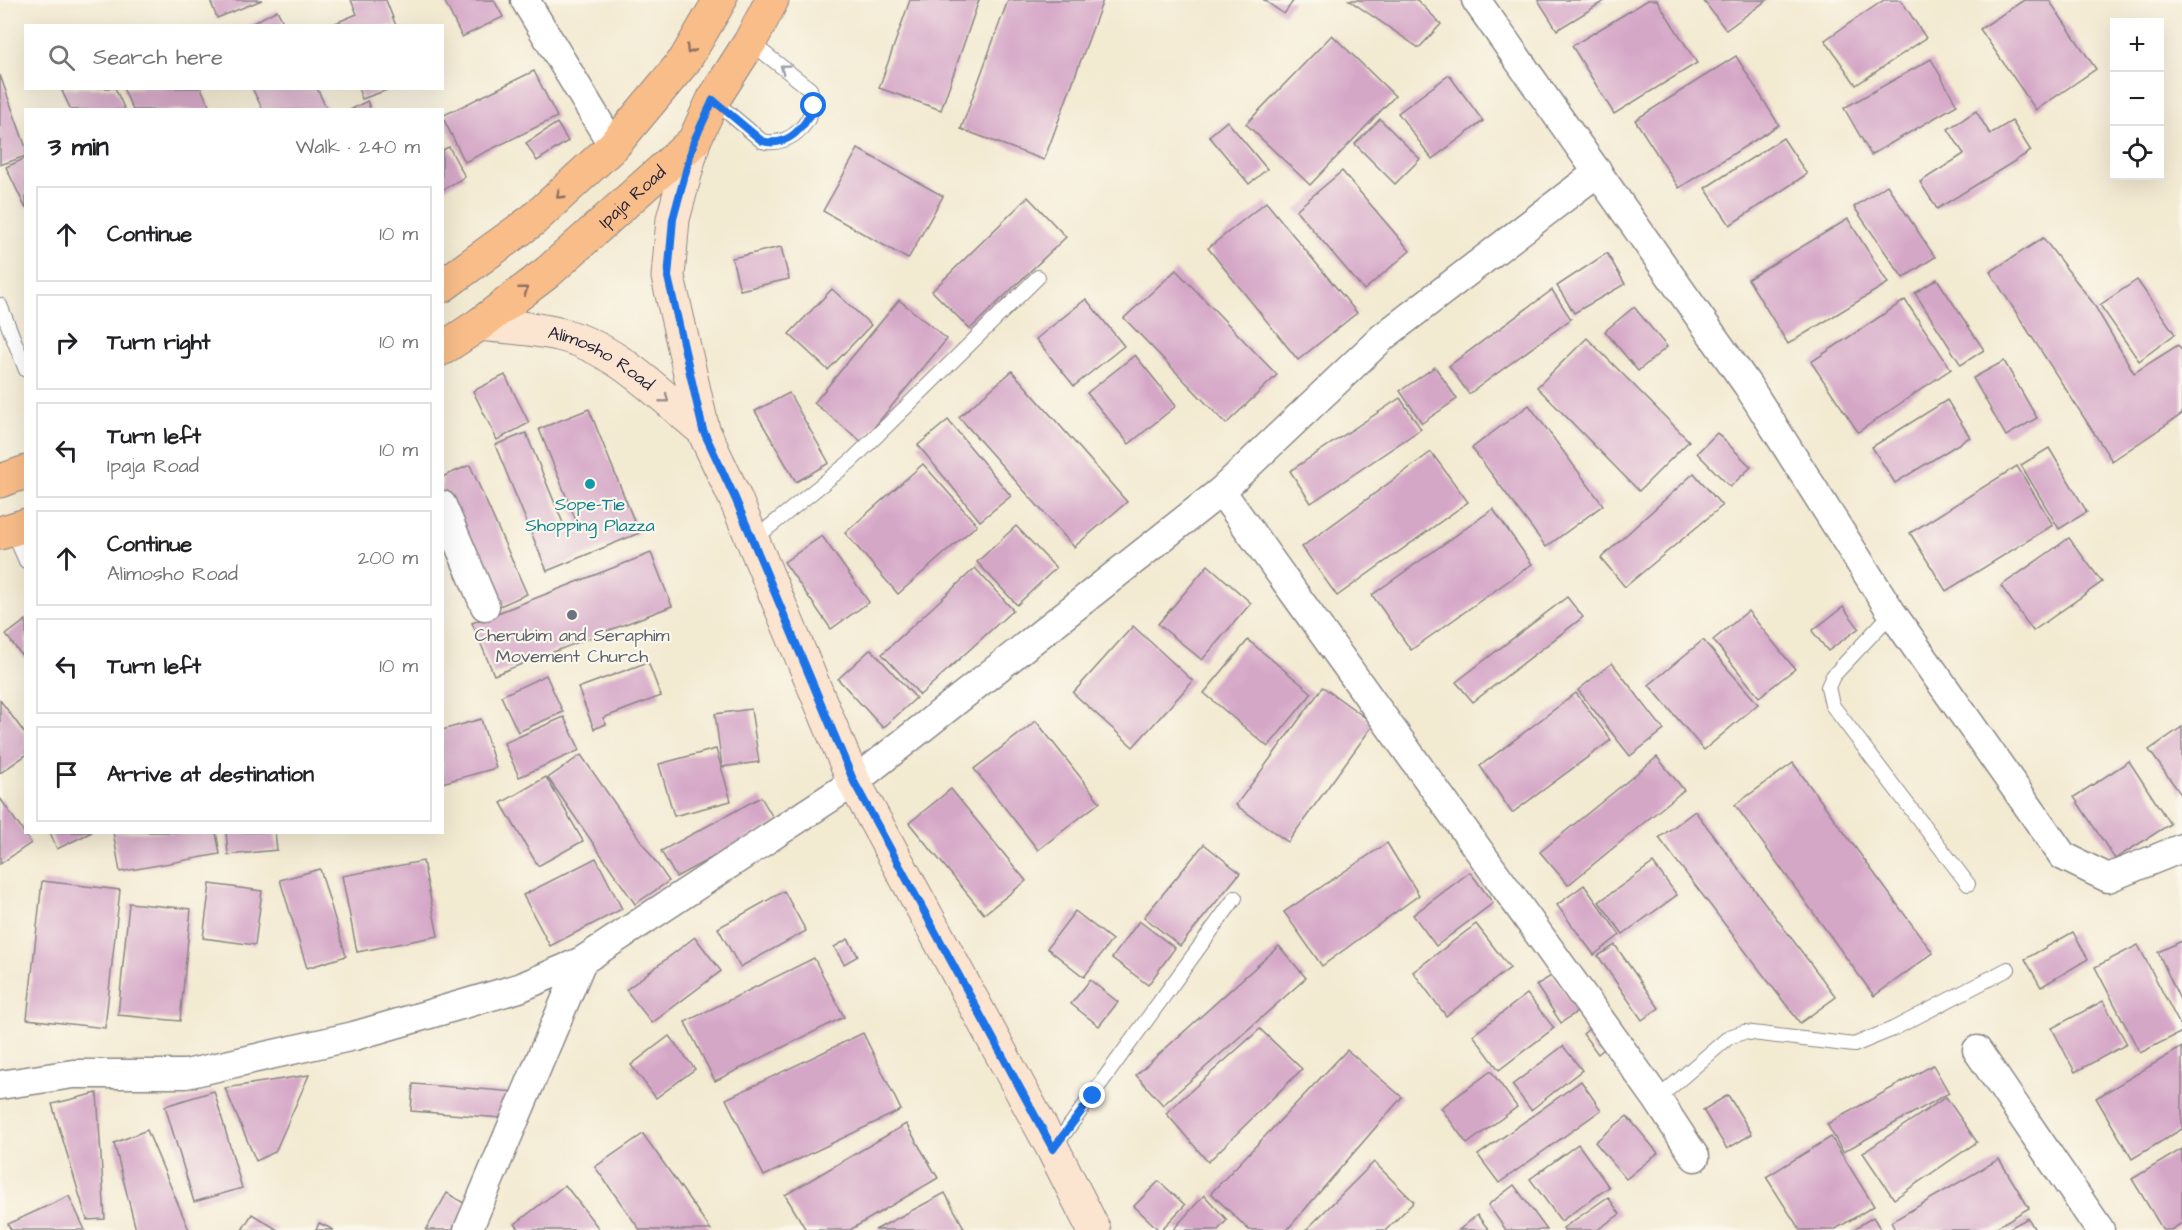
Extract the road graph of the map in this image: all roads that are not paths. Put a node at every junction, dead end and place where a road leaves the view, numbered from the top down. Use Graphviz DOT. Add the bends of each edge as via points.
graph roads {
  1 [pos="525,0"];
  2 [pos="720,0"];
  3 [pos="772,0"];
  4 [pos="1476,0"];
  5 [pos="750,42"];
  6 [pos="713,100"];
  7 [pos="694,141"];
  8 [pos="613,146"];
  9 [pos="1598,172"];
  10 [pos="1038,277"];
  11 [pos="444,285"];
  12 [pos="0,305"];
  13 [pos="480,324"];
  14 [pos="444,348"];
  15 [pos="24,365"];
  16 [pos="703,430"];
  17 [pos="24,473"];
  18 [pos="0,481"];
  19 [pos="1221,491"];
  20 [pos="444,510"];
  21 [pos="13,529"];
  22 [pos="753,540"];
  23 [pos="24,556"];
  24 [pos="485,606"];
  25 [pos="1892,613"];
  26 [pos="854,782"];
  27 [pos="2182,848"];
  28 [pos="1968,884"];
  29 [pos="1235,898"];
  30 [pos="582,961"];
  31 [pos="2008,969"];
  32 [pos="1977,1050"];
  33 [pos="0,1085"];
  34 [pos="1657,1099"];
  35 [pos="1053,1149"];
  36 [pos="1695,1157"];
  37 [pos="468,1230"];
  38 [pos="1094,1230"];
  39 [pos="2100,1230"];
  1 -- 8 [label="street"];
  2 -- 8 [label="main road, one-way" via="684,60"];
  3 -- 5 [label="main road, Ipaja Road"];
  4 -- 9 [label="street"];
  5 -- 6 [label="main road, Ipaja Road"];
  6 -- 5 [label="lane, one-way" via="762,141 770,143 797,133 811,113 814,98 810,89"];
  6 -- 7 [label="main road, Ipaja Road"];
  13 -- 7 [label="main road, Ipaja Road, one-way" via="548,272"];
  7 -- 16 [label="main road, Alimosho Road" via="673,219 668,277"];
  8 -- 11 [label="main road, one-way" via="533,220"];
  9 -- 19 [label="street" via="1384,336"];
  9 -- 25 [label="street" via="1748,386"];
  10 -- 22 [label="lane" via="851,461"];
  12 -- 15 [label="lane"];
  13 -- 14 [label="main road, Ipaja Road"];
  13 -- 16 [label="main road, Alimosho Road, one-way" via="559,334 594,347 632,372"];
  16 -- 22 [label="main road, Alimosho Road"];
  17 -- 18 [label="main road"];
  19 -- 26 [label="street"];
  19 -- 34 [label="street"];
  20 -- 24 [label="street"];
  21 -- 23 [label="lane"];
  22 -- 26 [label="main road, Alimosho Road"];
  25 -- 27 [label="street" via="2063,856 2108,878"];
  25 -- 28 [label="lane" via="1833,676 1828,687 1832,705"];
  26 -- 30 [label="street"];
  26 -- 35 [label="main road, Alimosho Road"];
  29 -- 35 [label="lane"];
  30 -- 33 [label="street" via="519,988 365,1032 186,1074 73,1074"];
  30 -- 37 [label="street"];
  31 -- 34 [label="lane" via="1854,1045 1744,1032 1728,1037"];
  32 -- 39 [label="street"];
  34 -- 36 [label="street"];
  35 -- 38 [label="main road, Alimosho Road"];
}
